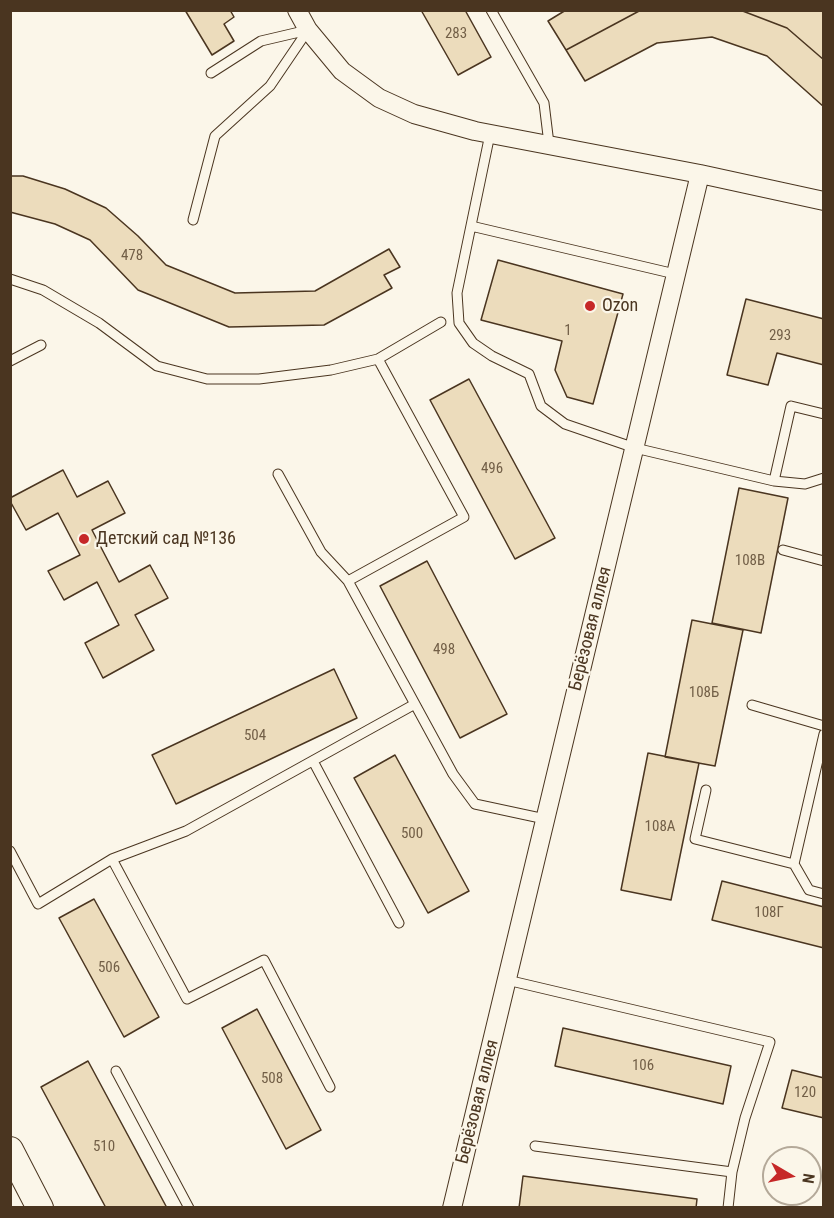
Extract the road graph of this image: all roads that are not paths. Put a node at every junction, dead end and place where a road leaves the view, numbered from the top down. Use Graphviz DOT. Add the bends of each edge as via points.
graph roads {
  1 [pos="297,10"];
  2 [pos="491,10"];
  3 [pos="308,30"];
  4 [pos="211,73"];
  5 [pos="490,134"];
  6 [pos="549,144"];
  7 [pos="700,174"];
  8 [pos="824,201"];
  9 [pos="193,220"];
  10 [pos="471,226"];
  11 [pos="675,274"];
  12 [pos="10,279"];
  13 [pos="441,322"];
  14 [pos="40,345"];
  15 [pos="378,359"];
  16 [pos="10,361"];
  17 [pos="824,414"];
  18 [pos="635,448"];
  19 [pos="278,474"];
  20 [pos="824,478"];
  21 [pos="774,481"];
  22 [pos="783,550"];
  23 [pos="824,561"];
  24 [pos="348,581"];
  25 [pos="415,704"];
  26 [pos="752,705"];
  27 [pos="824,726"];
  28 [pos="824,734"];
  29 [pos="313,761"];
  30 [pos="706,790"];
  31 [pos="545,819"];
  32 [pos="10,851"];
  33 [pos="112,859"];
  34 [pos="794,864"];
  35 [pos="824,894"];
  36 [pos="399,923"];
  37 [pos="507,980"];
  38 [pos="116,1071"];
  39 [pos="330,1087"];
  40 [pos="536,1146"];
  41 [pos="10,1150"];
  42 [pos="732,1172"];
  43 [pos="40,1208"];
  44 [pos="189,1208"];
  45 [pos="452,1208"];
  46 [pos="728,1208"];
  1 -- 3 [label="street"];
  2 -- 6 [label="lane" via="544,103"];
  3 -- 4 [label="lane" via="261,40"];
  3 -- 5 [label="street" via="342,71 379,98 414,114"];
  3 -- 9 [label="lane" via="270,86 215,136"];
  5 -- 6 [label="street"];
  5 -- 10 [label="lane"];
  6 -- 7 [label="street"];
  7 -- 8 [label="street"];
  7 -- 11 [label="street, Берёзовая аллея"];
  10 -- 11 [label="lane"];
  10 -- 18 [label="lane" via="457,293 459,323 473,343 529,374 541,406 565,424"];
  11 -- 18 [label="street, Берёзовая аллея"];
  12 -- 15 [label="lane" via="44,290 99,323 157,366 207,379 259,379 331,370"];
  13 -- 15 [label="lane"];
  14 -- 16 [label="lane"];
  15 -- 24 [label="lane" via="464,517"];
  17 -- 21 [label="lane" via="790,406"];
  18 -- 21 [label="lane"];
  18 -- 31 [label="street, Берёзовая аллея"];
  19 -- 24 [label="lane" via="321,552"];
  20 -- 21 [label="lane" via="805,484"];
  22 -- 23 [label="lane"];
  24 -- 25 [label="lane"];
  25 -- 29 [label="lane"];
  25 -- 31 [label="lane" via="453,774 475,804"];
  26 -- 27 [label="lane"];
  28 -- 34 [label="lane"];
  29 -- 33 [label="lane" via="186,831"];
  29 -- 36 [label="lane"];
  30 -- 34 [label="lane" via="695,839"];
  31 -- 37 [label="street, Берёзовая аллея"];
  32 -- 33 [label="lane" via="38,904"];
  33 -- 39 [label="lane" via="188,999 264,960"];
  34 -- 35 [label="lane" via="809,890"];
  37 -- 42 [label="lane" via="770,1042"];
  37 -- 45 [label="street, Берёзовая аллея"];
  38 -- 44 [label="lane"];
  40 -- 42 [label="lane"];
  41 -- 43 [label="main road"];
  42 -- 46 [label="lane"];
}
